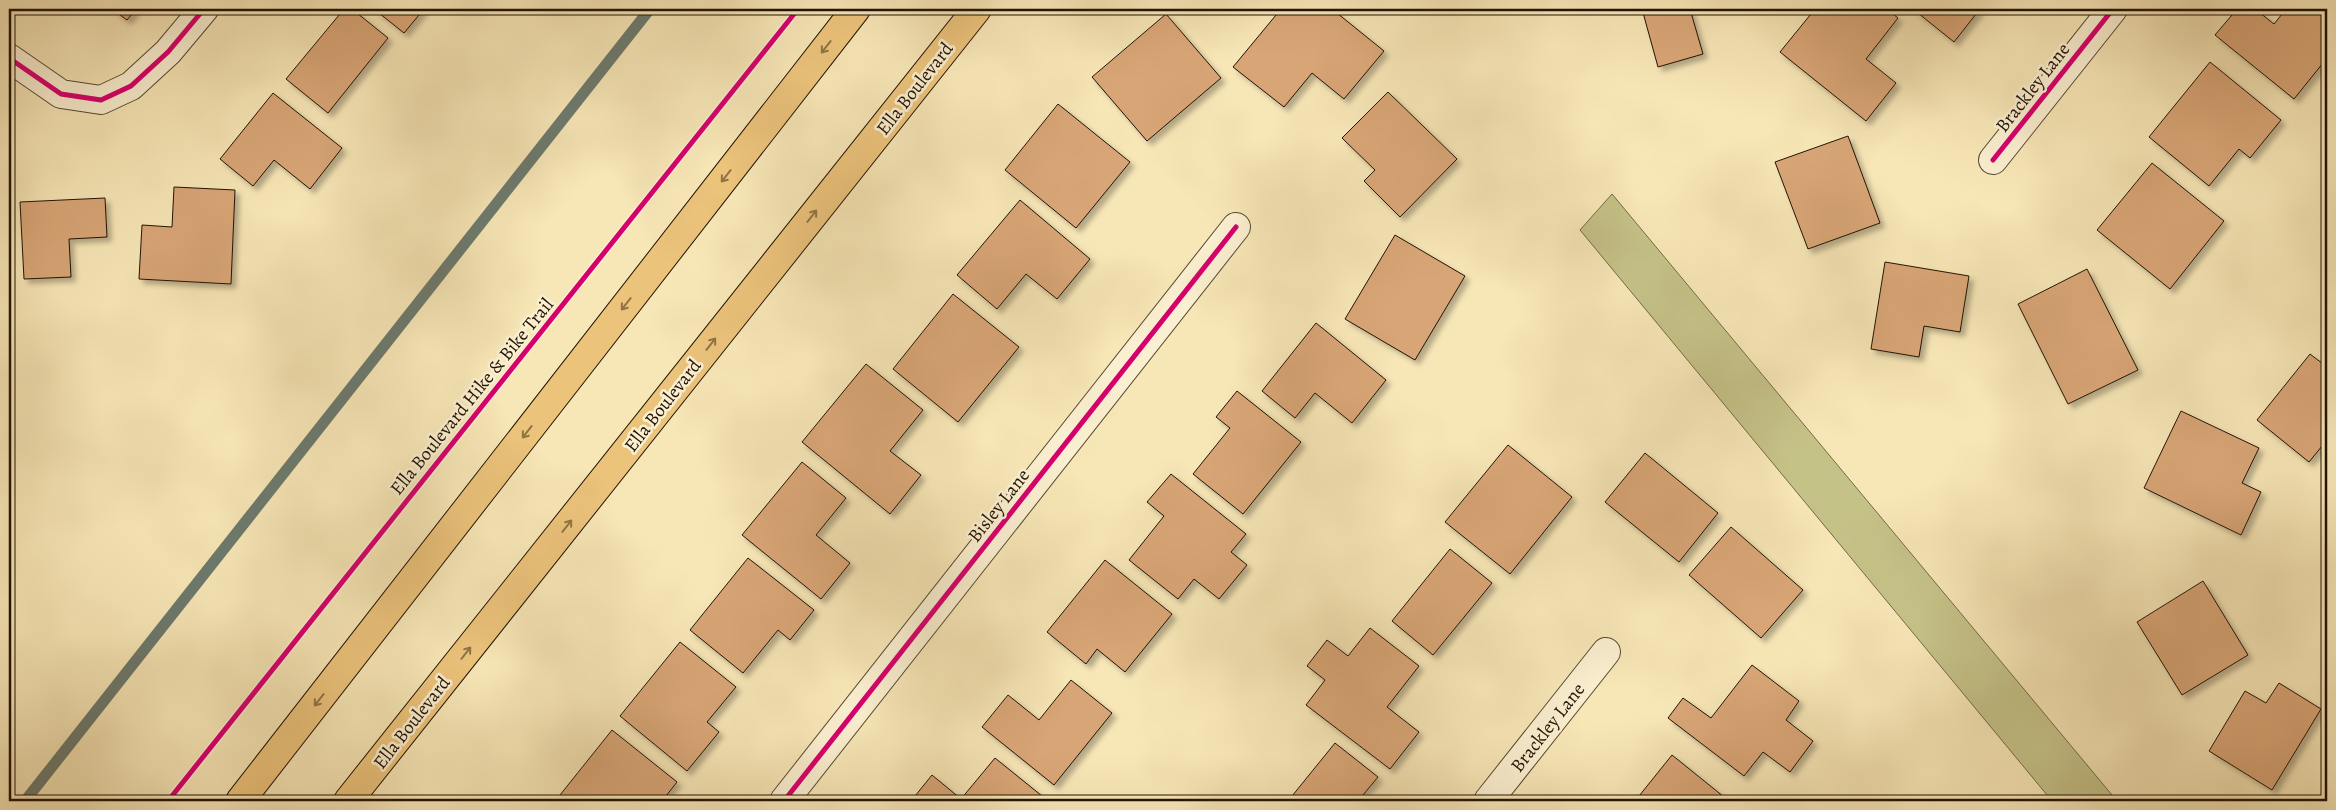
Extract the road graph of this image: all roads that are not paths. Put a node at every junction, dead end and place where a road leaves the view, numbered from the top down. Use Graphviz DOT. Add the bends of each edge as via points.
graph roads {
  1 [pos="204,9"];
  2 [pos="856,9"];
  3 [pos="977,9"];
  4 [pos="2113,9"];
  5 [pos="9,58"];
  6 [pos="1993,160"];
  7 [pos="1236,227"];
  8 [pos="1606,652"];
  9 [pos="249,798"];
  10 [pos="348,801"];
  11 [pos="784,801"];
  12 [pos="1488,801"];
  1 -- 5 [label="street" via="168,52 131,86 101,100 61,94"];
  2 -- 9 [label="main road, one-way"];
  10 -- 3 [label="main road, Ella Boulevard, one-way"];
  4 -- 6 [label="street, Brackley Lane"];
  7 -- 11 [label="street, Bisley Lane"];
  8 -- 12 [label="street, Brackley Lane"];
}
